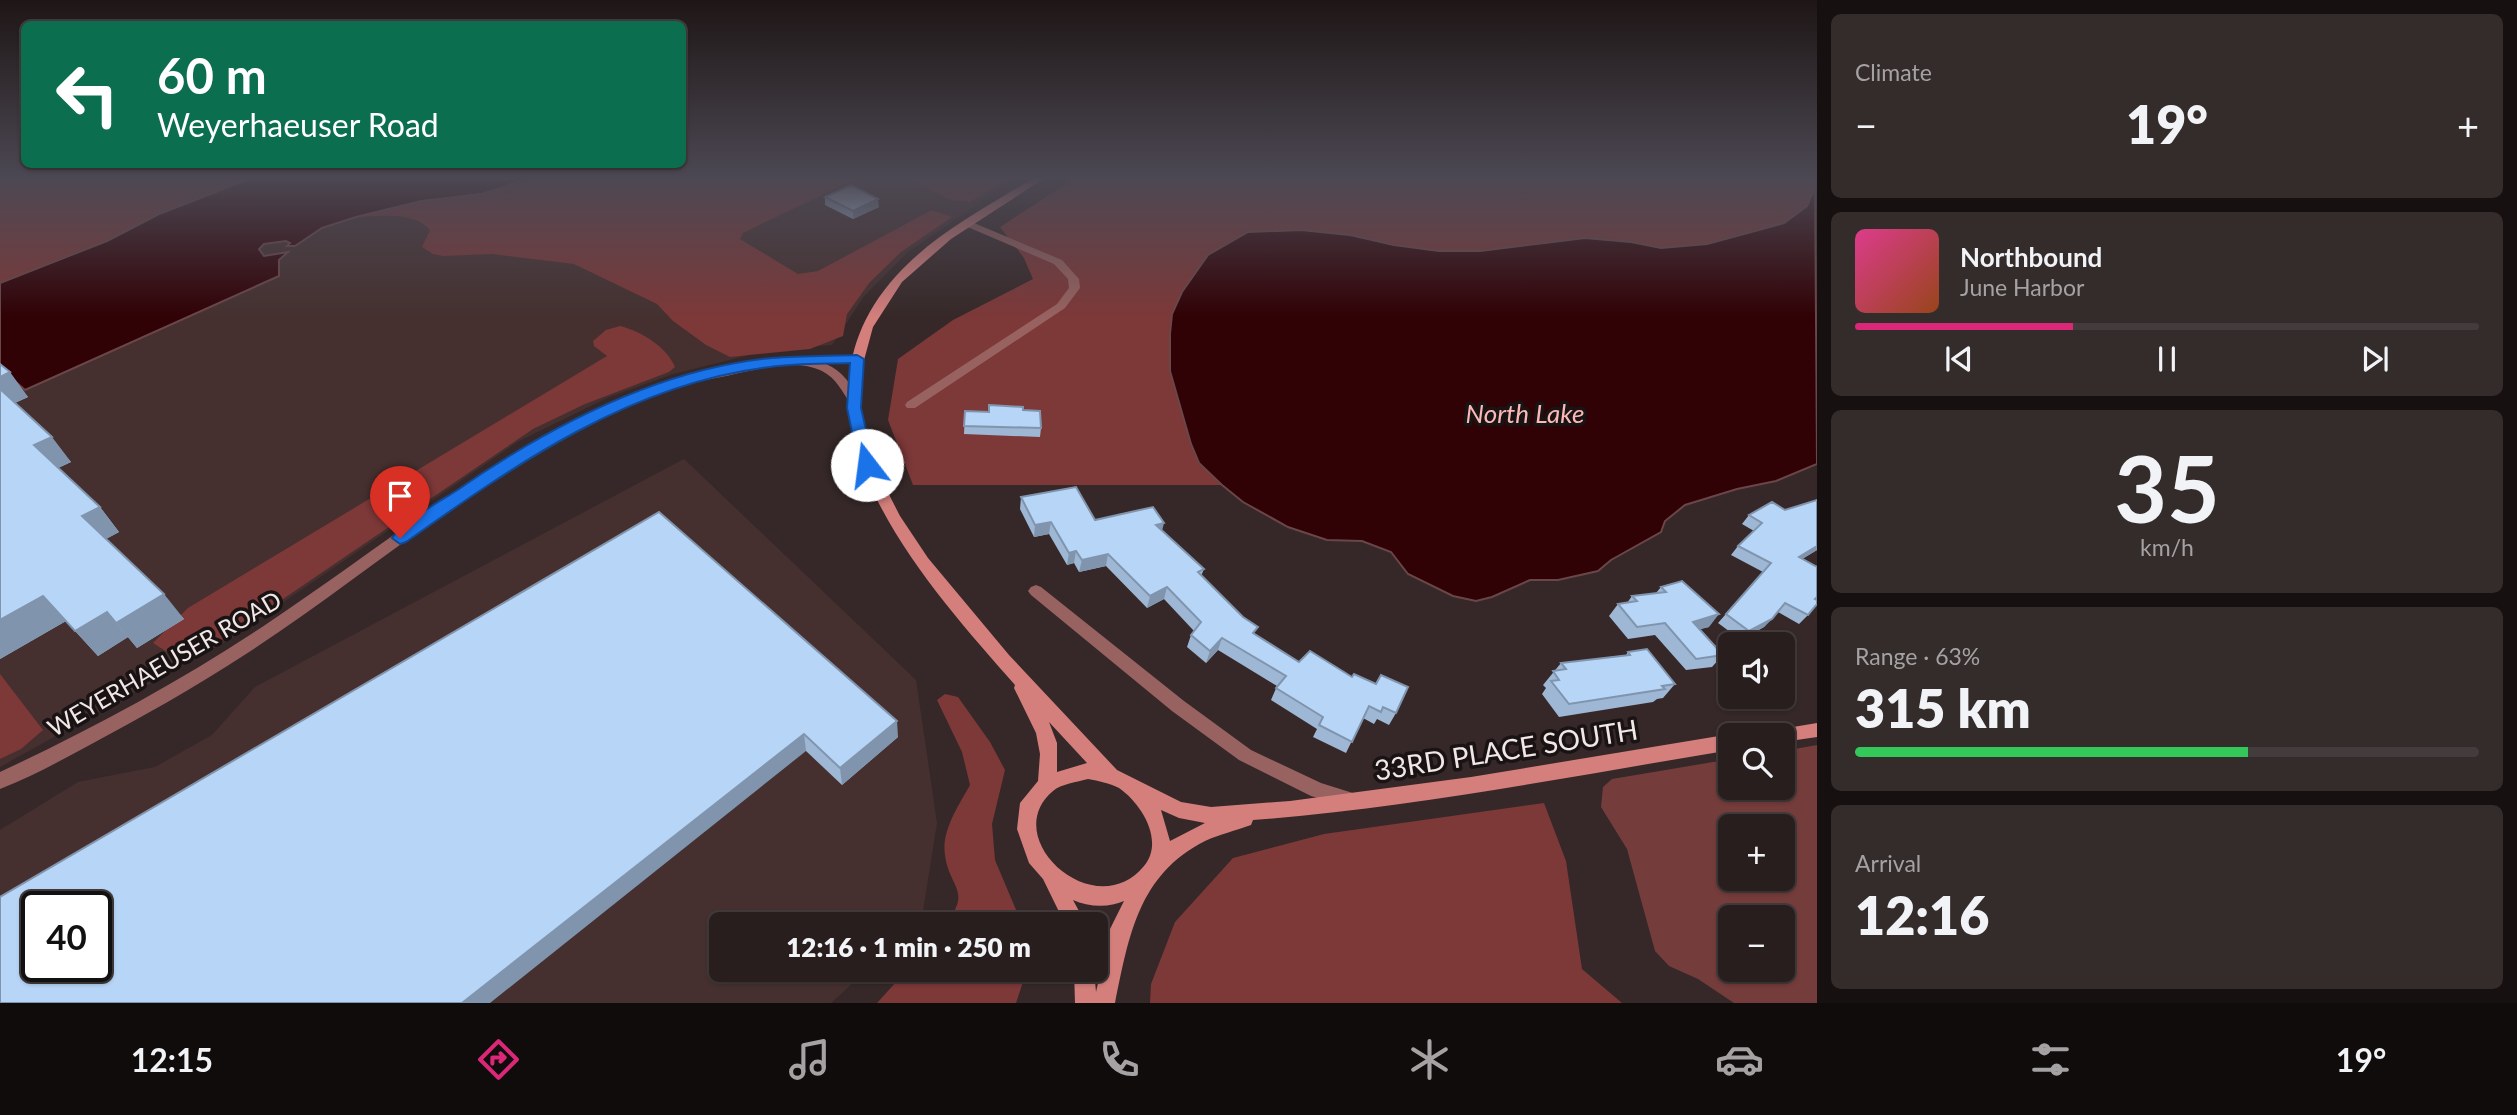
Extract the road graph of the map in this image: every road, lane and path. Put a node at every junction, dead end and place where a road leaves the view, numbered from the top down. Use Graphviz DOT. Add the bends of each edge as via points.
graph roads {
  1 [pos="965,225"];
  2 [pos="971,225"];
  3 [pos="794,359"];
  4 [pos="857,359"];
  5 [pos="854,400"];
  6 [pos="911,405"];
  7 [pos="1036,592"];
  8 [pos="1013,671"];
  9 [pos="1817,730"];
  10 [pos="1795,733"];
  11 [pos="1718,744"];
  12 [pos="1110,775"];
  13 [pos="0,781"];
  14 [pos="1047,782"];
  15 [pos="1131,786"];
  16 [pos="1352,801"];
  17 [pos="1290,809"];
  18 [pos="1152,870"];
  19 [pos="1047,874"];
  20 [pos="1071,912"];
  21 [pos="1085,982"];
  22 [pos="1086,1003"];
  23 [pos="1104,1003"];
  1 -- 4 [label="street" via="897,281 879,305"];
  2 -- 6 [label="street" via="1058,262 1076,283 1074,293"];
  3 -- 4 [label="street, WEYERHAEUSER ROAD"];
  3 -- 5 [label="street, WEYERHAEUSER ROAD" via="832,370"];
  3 -- 13 [label="street, WEYERHAEUSER ROAD" via="676,384 559,433 505,465 220,662"];
  4 -- 5 [label="street"];
  5 -- 8 [label="street" via="859,440 891,516 929,571"];
  7 -- 16 [label="street" via="1245,755 1317,790"];
  8 -- 12 [label="street"];
  8 -- 14 [label="street" via="1047,735 1051,751"];
  9 -- 10 [label="street"];
  11 -- 16 [label="street, 33RD PLACE SOUTH"];
  12 -- 14 [label="street" via="1066,773"];
  12 -- 15 [label="street"];
  14 -- 19 [label="street" via="1026,814 1026,835"];
  15 -- 17 [label="street, 33RD PLACE SOUTH" via="1178,810 1211,816"];
  15 -- 18 [label="street" via="1157,821 1161,842"];
  16 -- 17 [label="street, 33RD PLACE SOUTH"];
  17 -- 18 [label="street, 33RD PLACE SOUTH" via="1204,831 1175,847"];
  18 -- 19 [label="street" via="1131,890 1110,896 1066,887"];
  18 -- 23 [label="street" via="1120,929"];
  19 -- 20 [label="street"];
  21 -- 22 [label="street"];
}
